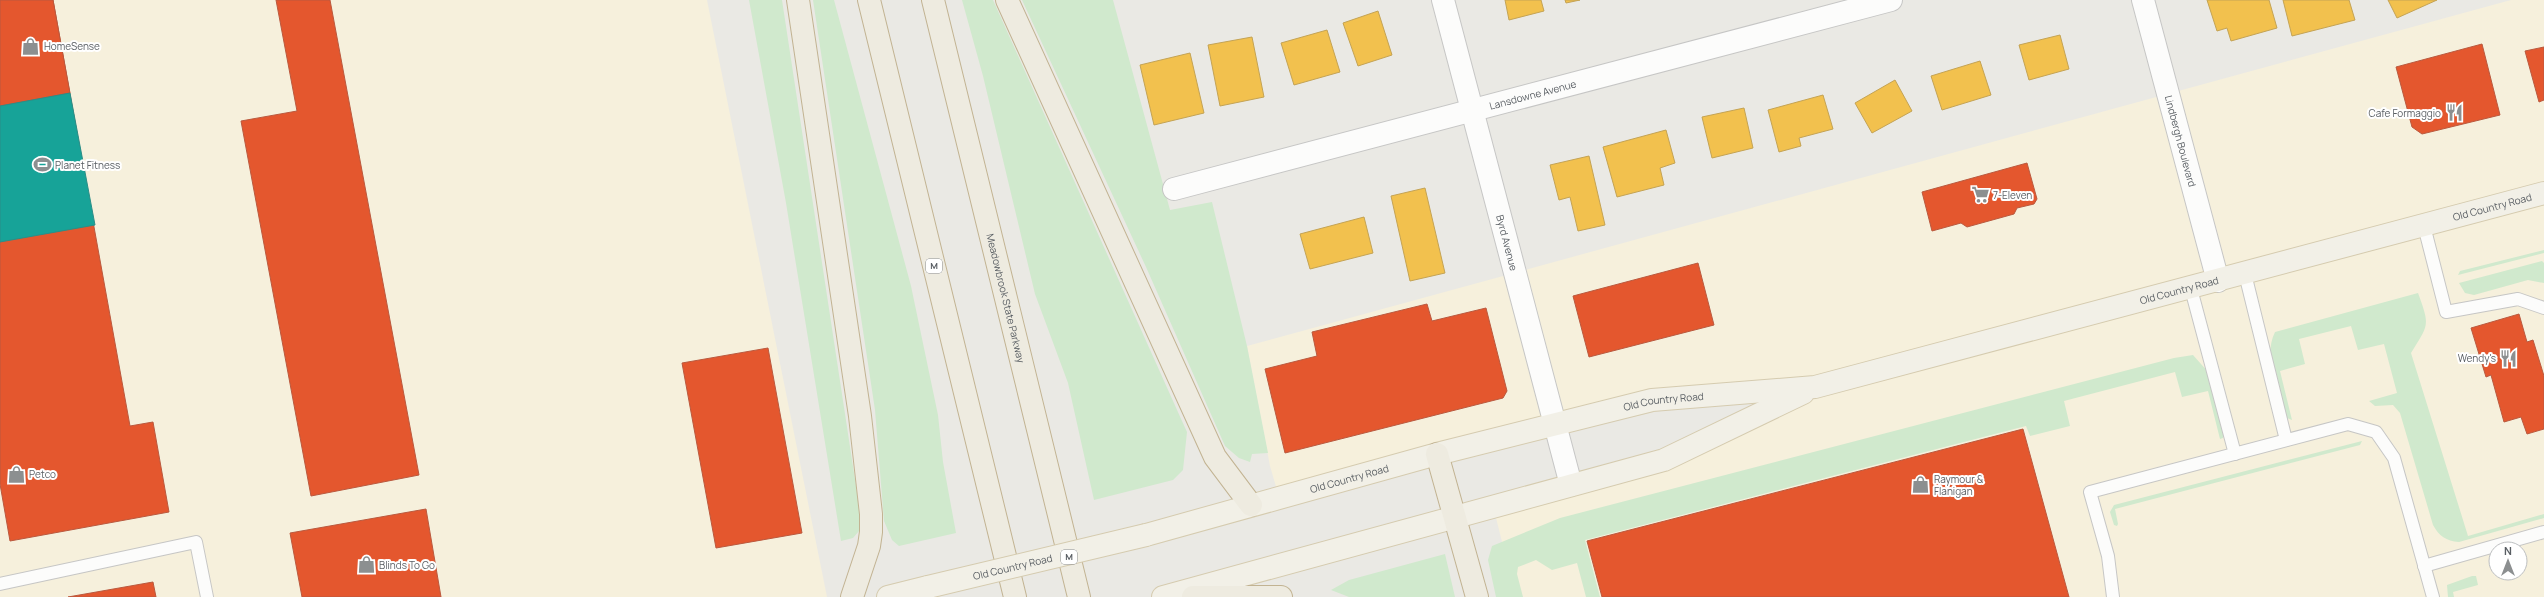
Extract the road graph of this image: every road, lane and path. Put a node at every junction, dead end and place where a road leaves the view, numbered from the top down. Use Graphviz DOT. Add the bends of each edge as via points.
graph roads {
  1 [pos="798,0"];
  2 [pos="869,0"];
  3 [pos="933,0"];
  4 [pos="1006,0"];
  5 [pos="1443,0"];
  6 [pos="1891,0"];
  7 [pos="2143,0"];
  8 [pos="1472,110"];
  9 [pos="1174,189"];
  10 [pos="2544,193"];
  11 [pos="2424,226"];
  12 [pos="2246,274"];
  13 [pos="2218,281"];
  14 [pos="2191,289"];
  15 [pos="2544,308"];
  16 [pos="1815,387"];
  17 [pos="1555,424"];
  18 [pos="2286,440"];
  19 [pos="1437,454"];
  20 [pos="2235,454"];
  21 [pos="1571,485"];
  22 [pos="1251,505"];
  23 [pos="1454,516"];
  24 [pos="2544,532"];
  25 [pos="2424,566"];
  26 [pos="0,584"];
  27 [pos="206,597"];
  28 [pos="852,597"];
  29 [pos="888,597"];
  30 [pos="1015,597"];
  31 [pos="1079,597"];
  32 [pos="1164,597"];
  33 [pos="1193,597"];
  34 [pos="1281,597"];
  35 [pos="1477,597"];
  36 [pos="2113,597"];
  37 [pos="2433,597"];
  1 -- 28 [label="highway" via="860,416 871,514 869,546"];
  2 -- 30 [label="highway, M"];
  3 -- 31 [label="highway, Meadowbrook State Parkway / M"];
  4 -- 22 [label="highway" via="1215,457"];
  5 -- 8 [label="street, Byrd Avenue"];
  6 -- 8 [label="street, Lansdowne Avenue"];
  7 -- 13 [label="street, Lindbergh Boulevard"];
  8 -- 9 [label="street, Lansdowne Avenue"];
  8 -- 17 [label="street, Byrd Avenue"];
  10 -- 11 [label="main road, Old Country Road"];
  11 -- 12 [label="main road, Old Country Road"];
  11 -- 15 [label="lane" via="2446,312 2518,299"];
  12 -- 13 [label="main road, Old Country Road"];
  12 -- 18 [label="lane"];
  13 -- 14 [label="main road, Old Country Road"];
  14 -- 16 [label="main road, Old Country Road"];
  14 -- 20 [label="lane"];
  16 -- 17 [label="main road, Old Country Road" via="1652,400"];
  16 -- 21 [label="main road, Old Country Road" via="1664,460"];
  17 -- 19 [label="main road, Old Country Road"];
  17 -- 21 [label="street, Byrd Avenue"];
  18 -- 20 [label="lane"];
  18 -- 25 [label="lane" via="2348,424 2376,432 2394,458"];
  19 -- 22 [label="main road, Old Country Road"];
  19 -- 23 [label="highway"];
  20 -- 36 [label="lane" via="2090,492 2108,556"];
  21 -- 23 [label="main road, Old Country Road"];
  22 -- 29 [label="main road, Old Country Road, bridge" via="1146,535"];
  23 -- 32 [label="main road, Old Country Road"];
  23 -- 35 [label="highway"];
  24 -- 25 [label="lane"];
  25 -- 37 [label="lane"];
  26 -- 27 [label="lane" via="196,542"];
  33 -- 34 [label="highway"];
}
